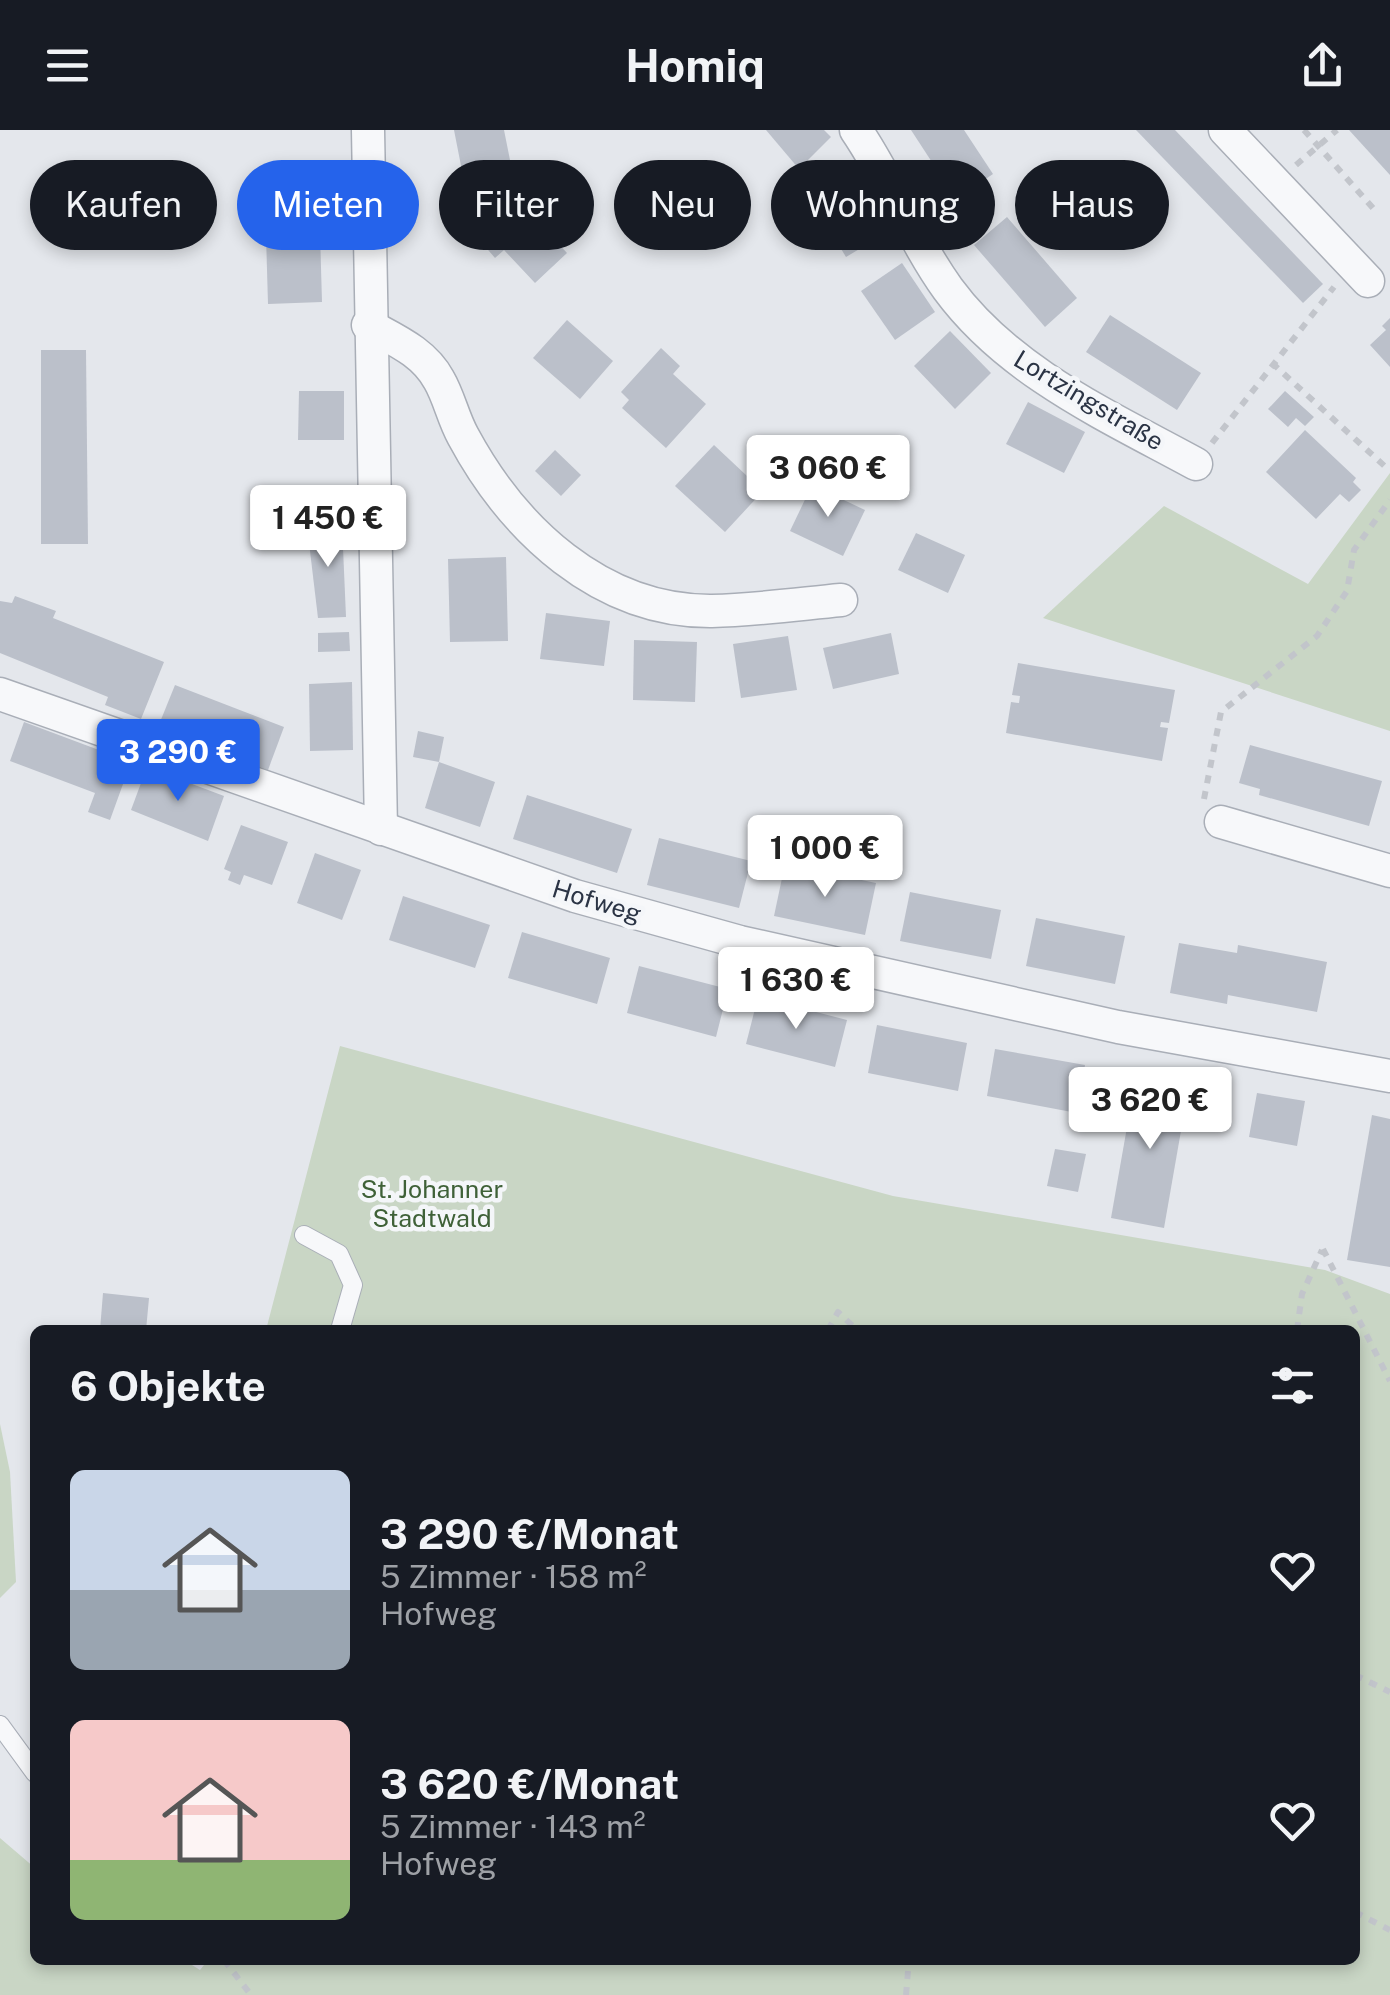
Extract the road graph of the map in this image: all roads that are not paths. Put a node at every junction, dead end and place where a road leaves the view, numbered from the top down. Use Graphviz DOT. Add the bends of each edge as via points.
graph roads {
  1 [pos="368,130"];
  2 [pos="856,130"];
  3 [pos="1225,130"];
  4 [pos="1368,281"];
  5 [pos="368,324"];
  6 [pos="1196,464"];
  7 [pos="842,600"];
  8 [pos="0,694"];
  9 [pos="1210,820"];
  10 [pos="381,829"];
  11 [pos="1390,871"];
  12 [pos="1390,1076"];
  13 [pos="304,1235"];
  14 [pos="341,1325"];
  15 [pos="0,1724"];
  16 [pos="30,1766"];
  1 -- 5 [label="street"];
  2 -- 6 [label="street, Lortzingstraße" via="950,291 988,333 1079,400"];
  3 -- 4 [label="street"];
  5 -- 7 [label="street" via="420,354 499,493 554,554 624,596 708,611"];
  5 -- 10 [label="street"];
  8 -- 10 [label="street, Hofweg"];
  9 -- 11 [label="street"];
  10 -- 12 [label="street, Hofweg" via="575,896 740,942 1118,1027"];
  13 -- 14 [label="lane" via="339,1254 353,1285"];
  15 -- 16 [label="lane"];
}
